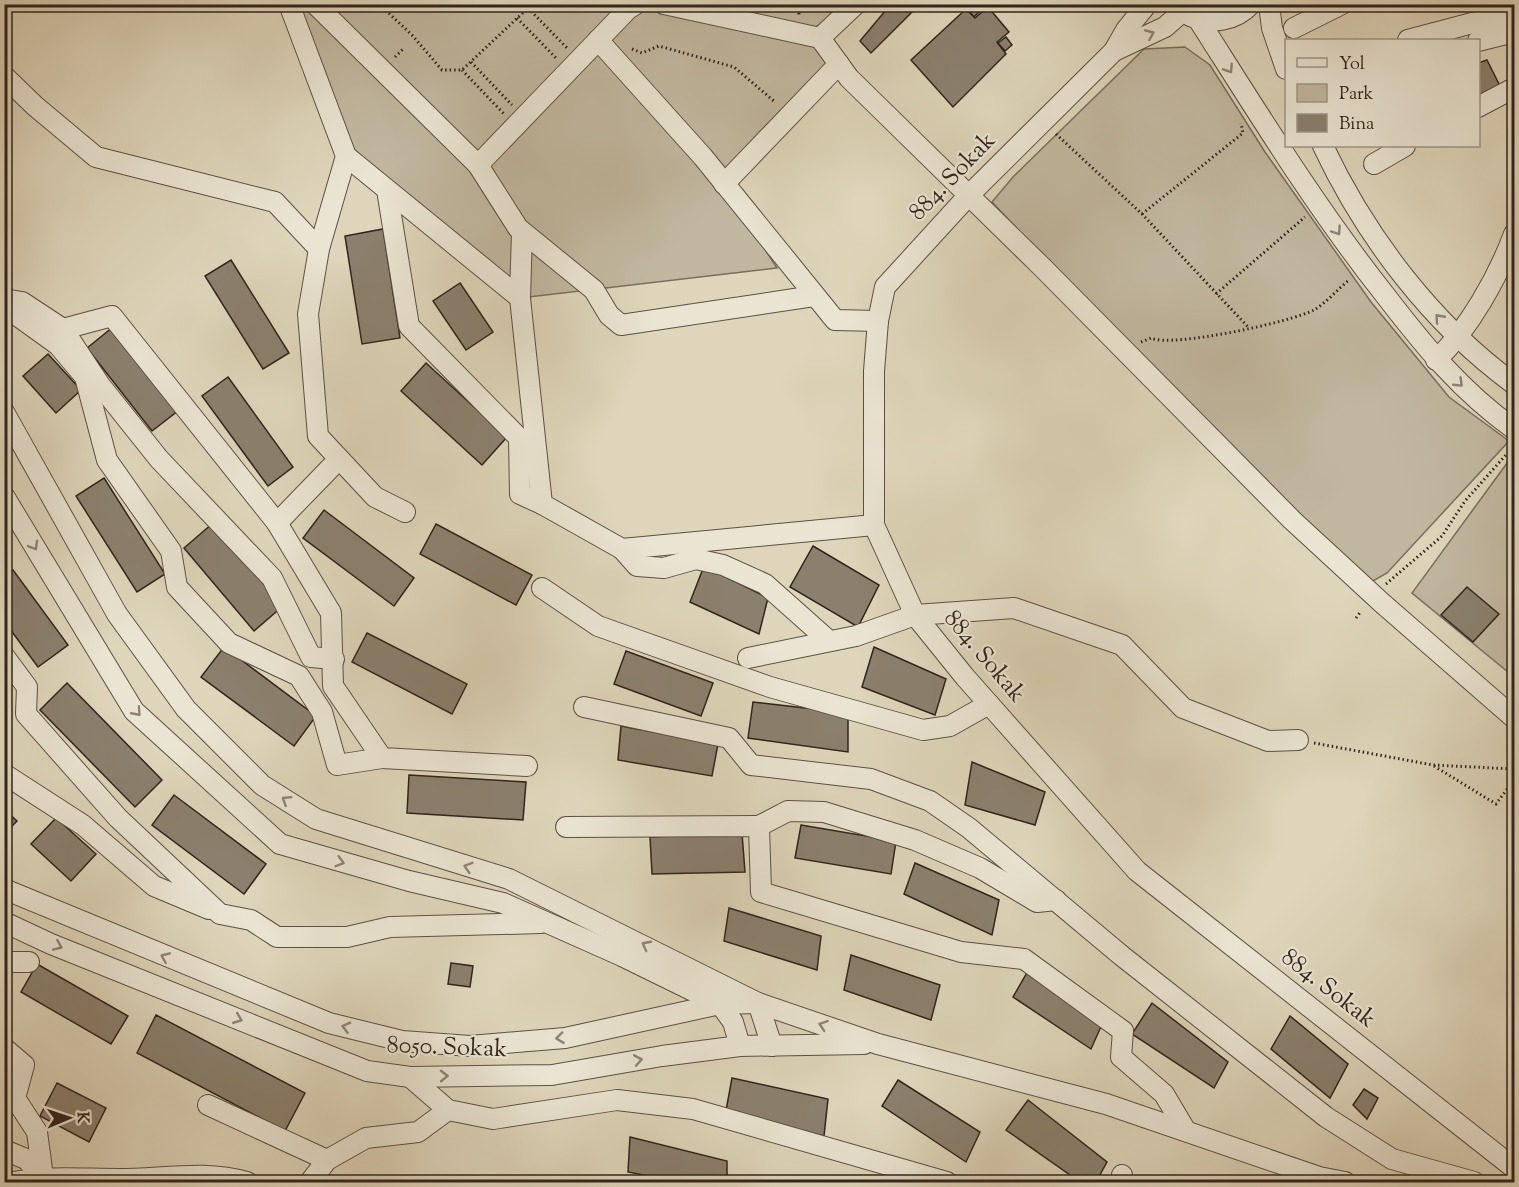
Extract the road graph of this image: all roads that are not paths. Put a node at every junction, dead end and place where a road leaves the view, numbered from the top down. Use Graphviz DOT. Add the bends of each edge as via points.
graph roads {
  1 [pos="289,4"];
  2 [pos="315,4"];
  3 [pos="664,4"];
  4 [pos="856,4"];
  5 [pos="1147,4"];
  6 [pos="1251,4"];
  7 [pos="1269,4"];
  8 [pos="1342,4"];
  9 [pos="629,6"];
  10 [pos="1185,12"];
  11 [pos="1515,12"];
  12 [pos="1294,28"];
  13 [pos="1515,32"];
  14 [pos="820,38"];
  15 [pos="1412,39"];
  16 [pos="598,40"];
  17 [pos="1480,41"];
  18 [pos="1114,51"];
  19 [pos="839,64"];
  20 [pos="1285,64"];
  21 [pos="4,76"];
  22 [pos="1515,88"];
  23 [pos="1480,106"];
  24 [pos="1323,147"];
  25 [pos="1403,147"];
  26 [pos="346,156"];
  27 [pos="1374,164"];
  28 [pos="478,165"];
  29 [pos="724,184"];
  30 [pos="387,190"];
  31 [pos="969,195"];
  32 [pos="522,232"];
  33 [pos="1515,234"];
  34 [pos="319,249"];
  35 [pos="814,296"];
  36 [pos="520,298"];
  37 [pos="4,299"];
  38 [pos="4,306"];
  39 [pos="878,321"];
  40 [pos="63,329"];
  41 [pos="1458,339"];
  42 [pos="1436,360"];
  43 [pos="1515,384"];
  44 [pos="4,412"];
  45 [pos="1515,429"];
  46 [pos="339,459"];
  47 [pos="4,496"];
  48 [pos="542,504"];
  49 [pos="405,512"];
  50 [pos="277,523"];
  51 [pos="874,525"];
  52 [pos="622,549"];
  53 [pos="542,588"];
  54 [pos="915,615"];
  55 [pos="829,641"];
  56 [pos="4,656"];
  57 [pos="748,658"];
  58 [pos="334,659"];
  59 [pos="989,704"];
  60 [pos="584,707"];
  61 [pos="1515,718"];
  62 [pos="1298,740"];
  63 [pos="382,758"];
  64 [pos="527,766"];
  65 [pos="4,774"];
  66 [pos="759,825"];
  67 [pos="566,827"];
  68 [pos="4,889"];
  69 [pos="1056,900"];
  70 [pos="220,914"];
  71 [pos="4,922"];
  72 [pos="544,923"];
  73 [pos="4,962"];
  74 [pos="29,962"];
  75 [pos="758,1003"];
  76 [pos="720,1004"];
  77 [pos="878,1044"];
  78 [pos="740,1046"];
  79 [pos="772,1046"];
  80 [pos="4,1048"];
  81 [pos="410,1077"];
  82 [pos="10,1094"];
  83 [pos="208,1106"];
  84 [pos="448,1110"];
  85 [pos="1186,1131"];
  86 [pos="4,1150"];
  87 [pos="327,1160"];
  88 [pos="1515,1168"];
  89 [pos="43,1177"];
  90 [pos="13,1182"];
  91 [pos="247,1182"];
  92 [pos="310,1182"];
  93 [pos="947,1182"];
  94 [pos="1344,1182"];
  95 [pos="1474,1182"];
  1 -- 26 [label="street"];
  2 -- 28 [label="street"];
  3 -- 14 [label="street"];
  4 -- 14 [label="street"];
  5 -- 18 [label="street, 884. Sokak"];
  6 -- 10 [label="street" via="1233,18 1216,21"];
  7 -- 20 [label="street" via="1272,28"];
  8 -- 12 [label="street"];
  9 -- 16 [label="street"];
  18 -- 10 [label="street, 884. Sokak, one-way" via="1165,27"];
  10 -- 42 [label="street, one-way" via="1349,249"];
  11 -- 15 [label="street"];
  13 -- 17 [label="street"];
  14 -- 19 [label="street"];
  16 -- 28 [label="street"];
  16 -- 29 [label="street"];
  18 -- 31 [label="street, 884. Sokak"];
  19 -- 29 [label="street"];
  19 -- 31 [label="street"];
  21 -- 34 [label="street" via="96,158 275,202"];
  22 -- 23 [label="street"];
  41 -- 24 [label="street, one-way" via="1411,286 1342,186"];
  25 -- 27 [label="street"];
  26 -- 30 [label="street"];
  26 -- 34 [label="street"];
  28 -- 32 [label="street"];
  29 -- 35 [label="street"];
  30 -- 36 [label="street"];
  30 -- 48 [label="street" via="409,326 519,438 520,494"];
  31 -- 39 [label="street, 884. Sokak" via="885,287"];
  31 -- 61 [label="street" via="1292,520"];
  32 -- 35 [label="street" via="594,290 609,315 621,325"];
  32 -- 36 [label="street"];
  33 -- 41 [label="street"];
  34 -- 46 [label="street" via="308,314 318,436"];
  35 -- 39 [label="street" via="835,320"];
  36 -- 48 [label="street"];
  37 -- 40 [label="street" via="22,302"];
  38 -- 63 [label="street" via="58,345 85,377 107,460 171,551 177,587 229,643 299,676 322,712 337,765"];
  39 -- 51 [label="street, 884. Sokak" via="874,371"];
  40 -- 50 [label="street" via="112,316"];
  40 -- 58 [label="street" via="100,385 159,459 272,578 310,657"];
  41 -- 42 [label="street"];
  41 -- 43 [label="street"];
  42 -- 45 [label="street, one-way" via="1483,407"];
  75 -- 44 [label="street, one-way" via="509,879 316,819 262,785 186,709 117,614"];
  46 -- 49 [label="street" via="375,497"];
  46 -- 50 [label="street"];
  47 -- 72 [label="street, one-way" via="134,711 280,844 503,903"];
  48 -- 52 [label="street"];
  50 -- 58 [label="street" via="331,613"];
  51 -- 52 [label="street"];
  51 -- 54 [label="street, 884. Sokak"];
  52 -- 55 [label="street" via="637,566 664,568 696,559 734,570 765,584"];
  53 -- 59 [label="street" via="598,626 770,687 923,730 950,726"];
  54 -- 55 [label="street" via="856,636"];
  54 -- 59 [label="street, 884. Sokak"];
  54 -- 62 [label="street" via="1014,608 1122,645 1183,708 1268,741"];
  55 -- 57 [label="street"];
  56 -- 70 [label="street" via="27,687 26,714 118,818"];
  58 -- 63 [label="street" via="333,686"];
  59 -- 88 [label="street, 884. Sokak" via="1137,872"];
  60 -- 69 [label="street" via="729,738 751,765 871,779 930,801"];
  63 -- 64 [label="street"];
  65 -- 70 [label="street" via="83,825 154,886"];
  66 -- 67 [label="street"];
  66 -- 69 [label="street" via="788,811 824,812 915,840 980,868 1037,902"];
  66 -- 85 [label="street" via="761,892 961,952 1024,959 1123,1031 1122,1057 1164,1094"];
  76 -- 68 [label="street, 8050. Sokak, one-way" via="565,1038 470,1046 402,1041 330,1023"];
  69 -- 95 [label="street" via="1326,1117 1392,1159"];
  70 -- 72 [label="street" via="251,920 277,937 347,937 390,927"];
  71 -- 81 [label="street, 8050. Sokak, one-way" via="367,1071"];
  72 -- 76 [label="street"];
  73 -- 74 [label="street"];
  75 -- 76 [label="street, 8050. Sokak"];
  77 -- 75 [label="street, one-way"];
  75 -- 79 [label="street"];
  76 -- 78 [label="street" via="733,1022"];
  77 -- 79 [label="street, 8050. Sokak"];
  77 -- 85 [label="street" via="1106,1104"];
  78 -- 79 [label="street, 8050. Sokak"];
  81 -- 78 [label="street, 8050. Sokak, one-way" via="552,1075"];
  80 -- 82 [label="street" via="24,1065"];
  81 -- 84 [label="street"];
  82 -- 89 [label="street" via="37,1132"];
  83 -- 87 [label="street"];
  84 -- 87 [label="street" via="417,1132 366,1138"];
  84 -- 93 [label="street" via="493,1119 617,1100 693,1109"];
  85 -- 94 [label="street"];
  86 -- 89 [label="street" via="26,1159"];
  87 -- 92 [label="street"];
  89 -- 90 [label="street"];
  89 -- 91 [label="street" via="222,1175"];
}
